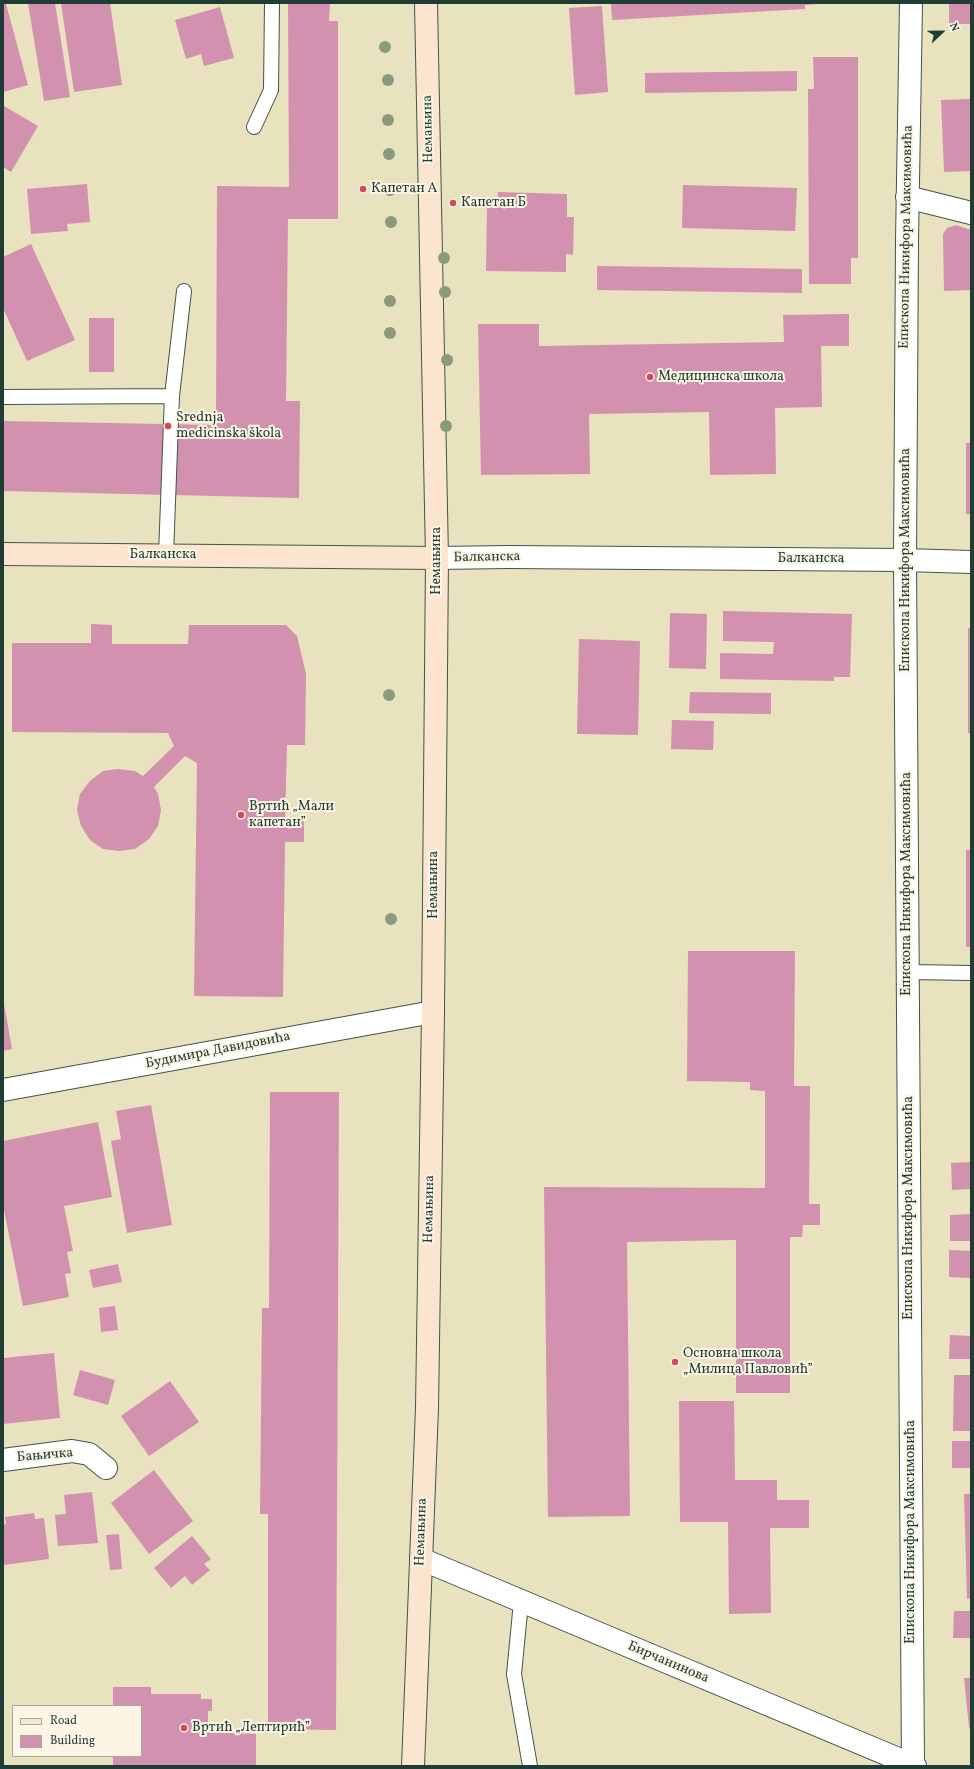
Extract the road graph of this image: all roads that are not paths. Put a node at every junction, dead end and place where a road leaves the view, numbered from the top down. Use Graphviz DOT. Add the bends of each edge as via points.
graph roads {
  1 [pos="272,3"];
  2 [pos="426,3"];
  3 [pos="911,3"];
  4 [pos="254,127"];
  5 [pos="907,197"];
  6 [pos="971,213"];
  7 [pos="184,291"];
  8 [pos="172,396"];
  9 [pos="3,397"];
  10 [pos="3,554"];
  11 [pos="166,556"];
  12 [pos="437,558"];
  13 [pos="905,560"];
  14 [pos="971,562"];
  15 [pos="908,972"];
  16 [pos="971,973"];
  17 [pos="433,1012"];
  18 [pos="3,1090"];
  19 [pos="3,1460"];
  20 [pos="106,1468"];
  21 [pos="421,1559"];
  22 [pos="521,1602"];
  23 [pos="413,1766"];
  24 [pos="530,1766"];
  25 [pos="914,1766"];
  1 -- 4 [label="lane" via="271,90"];
  2 -- 12 [label="street, Немањина"];
  3 -- 5 [label="street, Епископа Никифора Максимовића"];
  5 -- 6 [label="street"];
  5 -- 13 [label="street, Епископа Никифора Максимовића"];
  7 -- 8 [label="lane"];
  8 -- 9 [label="lane"];
  8 -- 11 [label="lane"];
  10 -- 11 [label="street, Балканска"];
  11 -- 12 [label="street, Балканска"];
  12 -- 13 [label="street, Балканска"];
  12 -- 17 [label="street, Немањина"];
  13 -- 14 [label="street, Балканска"];
  13 -- 15 [label="street, Епископа Никифора Максимовића"];
  15 -- 16 [label="lane"];
  15 -- 25 [label="street, Епископа Никифора Максимовића"];
  17 -- 18 [label="street, Будимира Давидовића"];
  17 -- 21 [label="street, Немањина" via="428,1408"];
  19 -- 20 [label="street, Бањичка" via="72,1451 89,1454"];
  21 -- 22 [label="street, Бирчанинова"];
  21 -- 23 [label="street, Немањина"];
  22 -- 24 [label="lane" via="514,1674"];
  22 -- 25 [label="street, Бирчанинова"];
}
